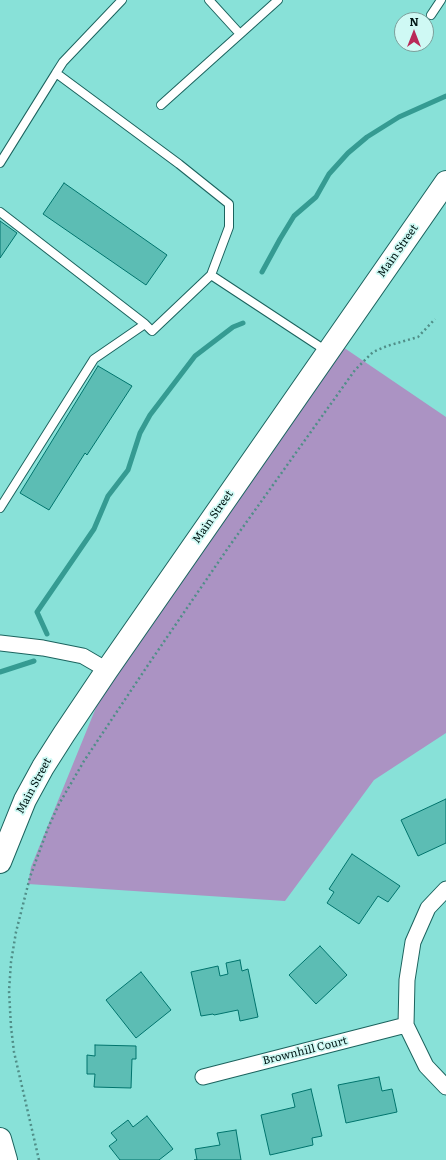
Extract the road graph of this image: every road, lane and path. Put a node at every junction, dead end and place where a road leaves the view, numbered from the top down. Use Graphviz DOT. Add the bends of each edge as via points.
graph roads {
  1 [pos="122,0"];
  2 [pos="209,0"];
  3 [pos="278,0"];
  4 [pos="441,0"];
  5 [pos="433,12"];
  6 [pos="240,34"];
  7 [pos="56,73"];
  8 [pos="161,105"];
  9 [pos="0,163"];
  10 [pos="446,182"];
  11 [pos="0,212"];
  12 [pos="211,275"];
  13 [pos="435,319"];
  14 [pos="145,324"];
  15 [pos="328,352"];
  16 [pos="0,508"];
  17 [pos="0,642"];
  18 [pos="107,670"];
  19 [pos="0,862"];
  20 [pos="446,889"];
  21 [pos="406,1025"];
  22 [pos="203,1077"];
  23 [pos="446,1087"];
  24 [pos="0,1139"];
  25 [pos="6,1160"];
  26 [pos="39,1160"];
  1 -- 7 [label="lane" via="63,62"];
  2 -- 6 [label="lane"];
  3 -- 6 [label="lane"];
  4 -- 5 [label="lane"];
  6 -- 8 [label="lane"];
  7 -- 9 [label="lane"];
  7 -- 12 [label="lane" via="229,204 229,227"];
  10 -- 15 [label="main road, Main Street"];
  11 -- 14 [label="lane"];
  12 -- 14 [label="lane" via="152,331"];
  12 -- 15 [label="lane"];
  13 -- 26 [label="path" via="418,337 373,352 355,370 133,687 59,804 30,877 11,962 11,1026 14,1052"];
  14 -- 16 [label="lane" via="94,359"];
  15 -- 18 [label="main road, Main Street"];
  17 -- 18 [label="street" via="83,656"];
  18 -- 19 [label="main road, Main Street" via="43,767 25,800"];
  20 -- 21 [label="street" via="428,908 413,942 407,980"];
  21 -- 22 [label="street, Brownhill Court"];
  21 -- 23 [label="street" via="426,1066"];
  24 -- 25 [label="main road"];
}
